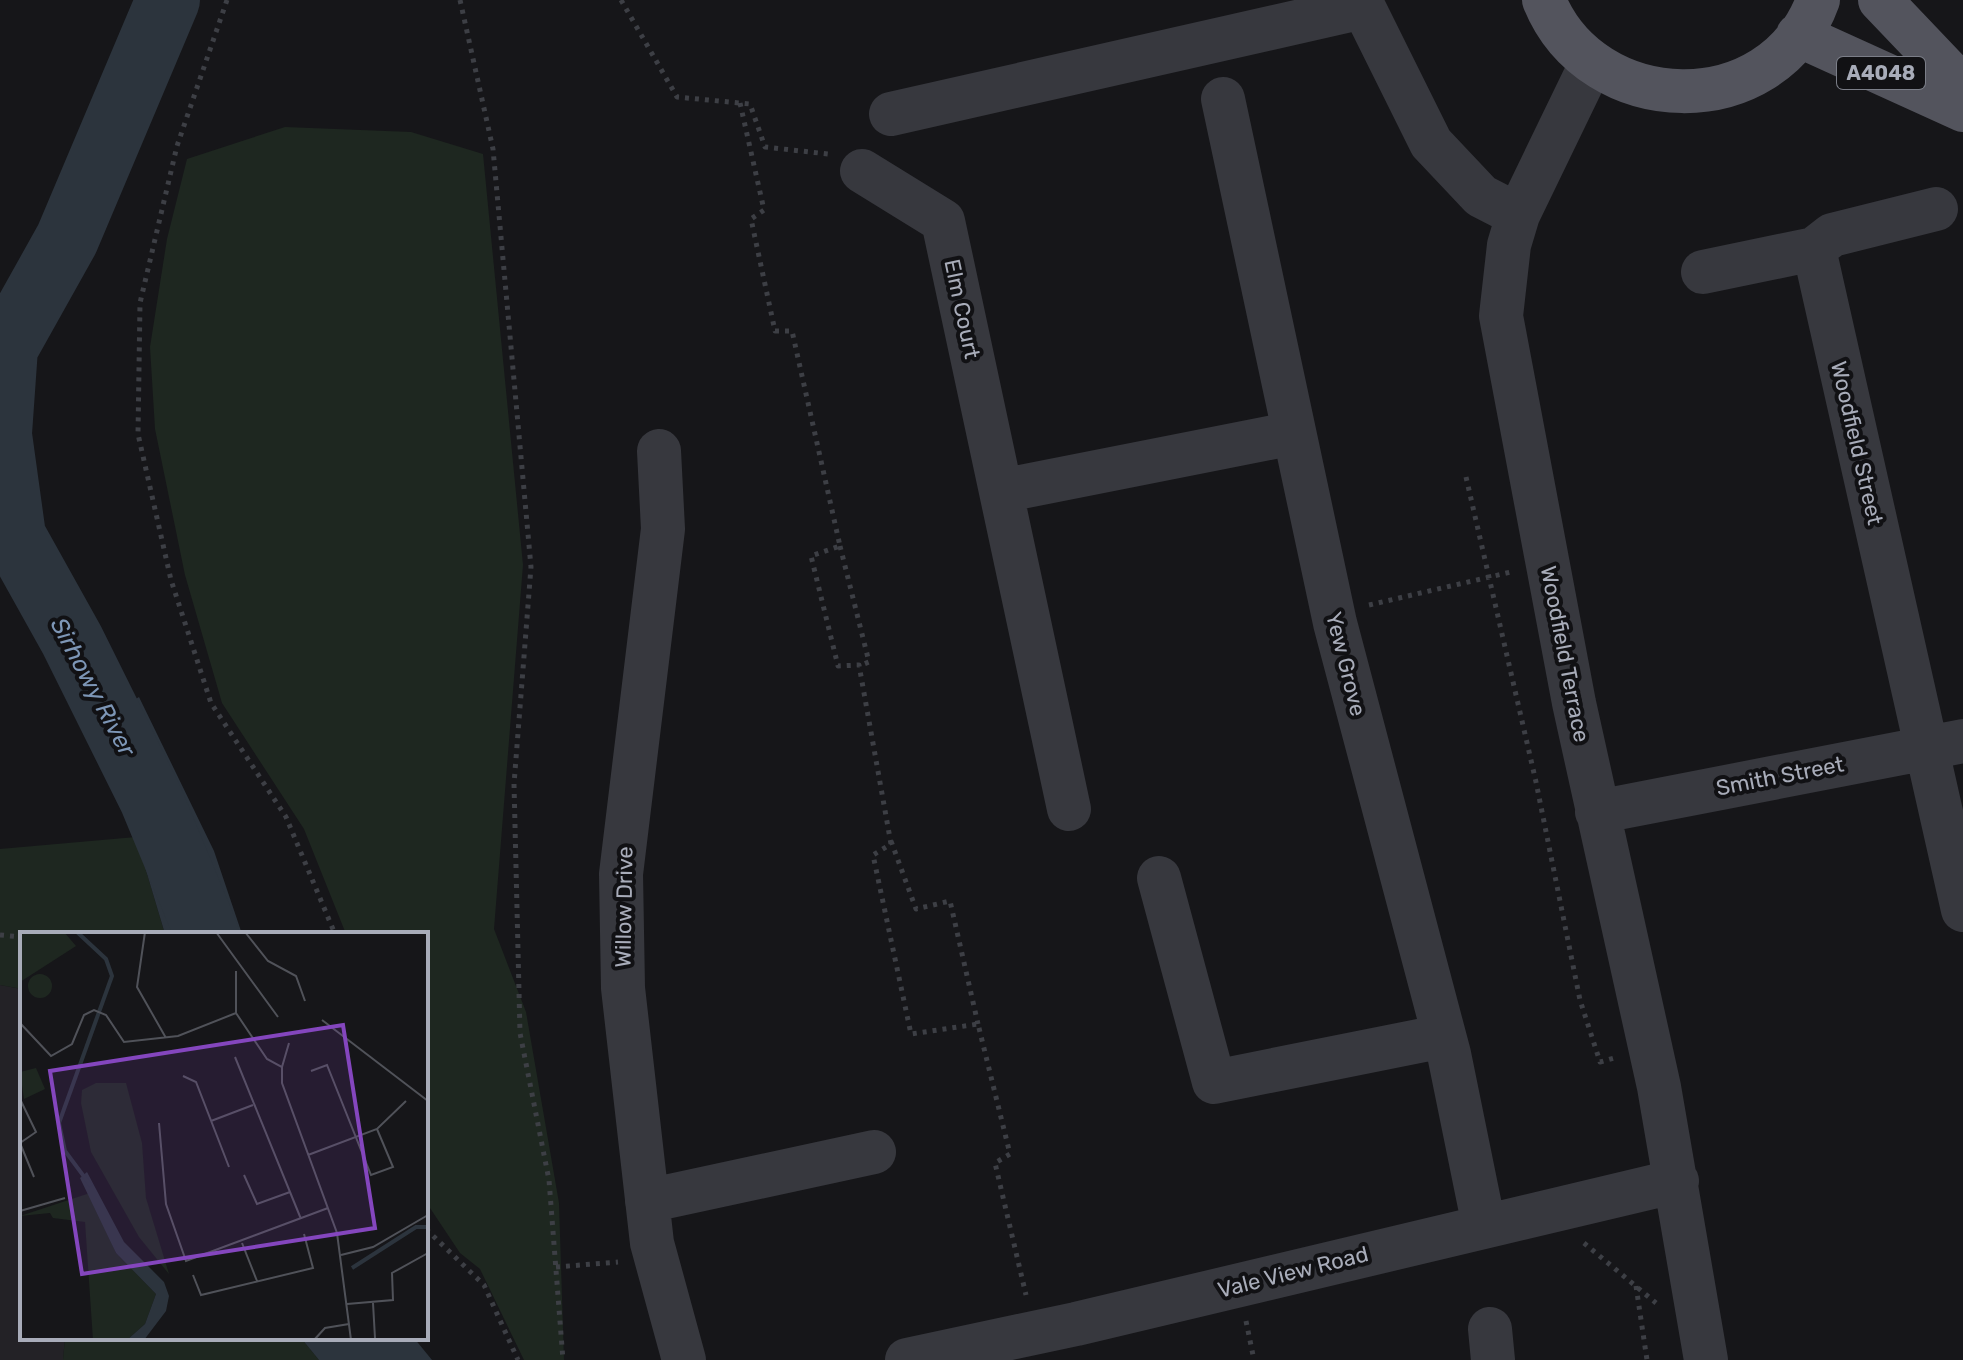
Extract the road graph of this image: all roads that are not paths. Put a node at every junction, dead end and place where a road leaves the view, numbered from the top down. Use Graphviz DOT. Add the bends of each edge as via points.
graph roads {
  1 [pos="1544,0"];
  2 [pos="1880,0"];
  3 [pos="1362,3"];
  4 [pos="1808,18"];
  5 [pos="1592,62"];
  6 [pos="1963,87"];
  7 [pos="1223,99"];
  8 [pos="1963,110"];
  9 [pos="891,114"];
  10 [pos="862,171"];
  11 [pos="1936,209"];
  12 [pos="1518,215"];
  13 [pos="1814,249"];
  14 [pos="1703,272"];
  15 [pos="1294,433"];
  16 [pos="659,451"];
  17 [pos="1001,491"];
  18 [pos="1944,744"];
  19 [pos="1069,809"];
  20 [pos="1597,812"];
  21 [pos="1159,878"];
  22 [pos="1963,910"];
  23 [pos="1444,1036"];
  24 [pos="874,1152"];
  25 [pos="1677,1181"];
  26 [pos="647,1201"];
  27 [pos="1484,1226"];
  28 [pos="1065,1339"];
  29 [pos="684,1360"];
  30 [pos="907,1360"];
  31 [pos="1706,1360"];
  1 -- 5 [label="main road" via="1557,26"];
  2 -- 6 [label="main road, A4048"];
  3 -- 9 [label="street"];
  3 -- 12 [label="street" via="1431,143 1481,196"];
  4 -- 5 [label="main road" via="1760,70 1701,91 1638,85"];
  4 -- 8 [label="main road, A4048"];
  5 -- 12 [label="street, Woodfield Terrace"];
  7 -- 15 [label="street, Yew Grove"];
  10 -- 17 [label="street, Elm Court" via="943,221"];
  11 -- 13 [label="street" via="1832,235"];
  12 -- 20 [label="street, Woodfield Terrace" via="1501,316"];
  13 -- 14 [label="street"];
  13 -- 18 [label="street, Woodfield Street"];
  15 -- 17 [label="street"];
  15 -- 23 [label="street, Yew Grove" via="1333,613"];
  16 -- 26 [label="street, Willow Drive" via="663,529 621,874 623,988"];
  17 -- 19 [label="street, Elm Court"];
  18 -- 20 [label="street, Smith Street"];
  18 -- 22 [label="street, Woodfield Street"];
  20 -- 25 [label="street, Woodfield Terrace"];
  21 -- 23 [label="street" via="1214,1082"];
  23 -- 27 [label="street, Yew Grove"];
  24 -- 26 [label="street"];
  25 -- 27 [label="street, Vale View Road"];
  25 -- 31 [label="street, Woodfield Terrace"];
  26 -- 29 [label="street, Willow Drive" via="658,1268"];
  27 -- 28 [label="street, Vale View Road"];
  28 -- 30 [label="street, Vale View Road"];
}
